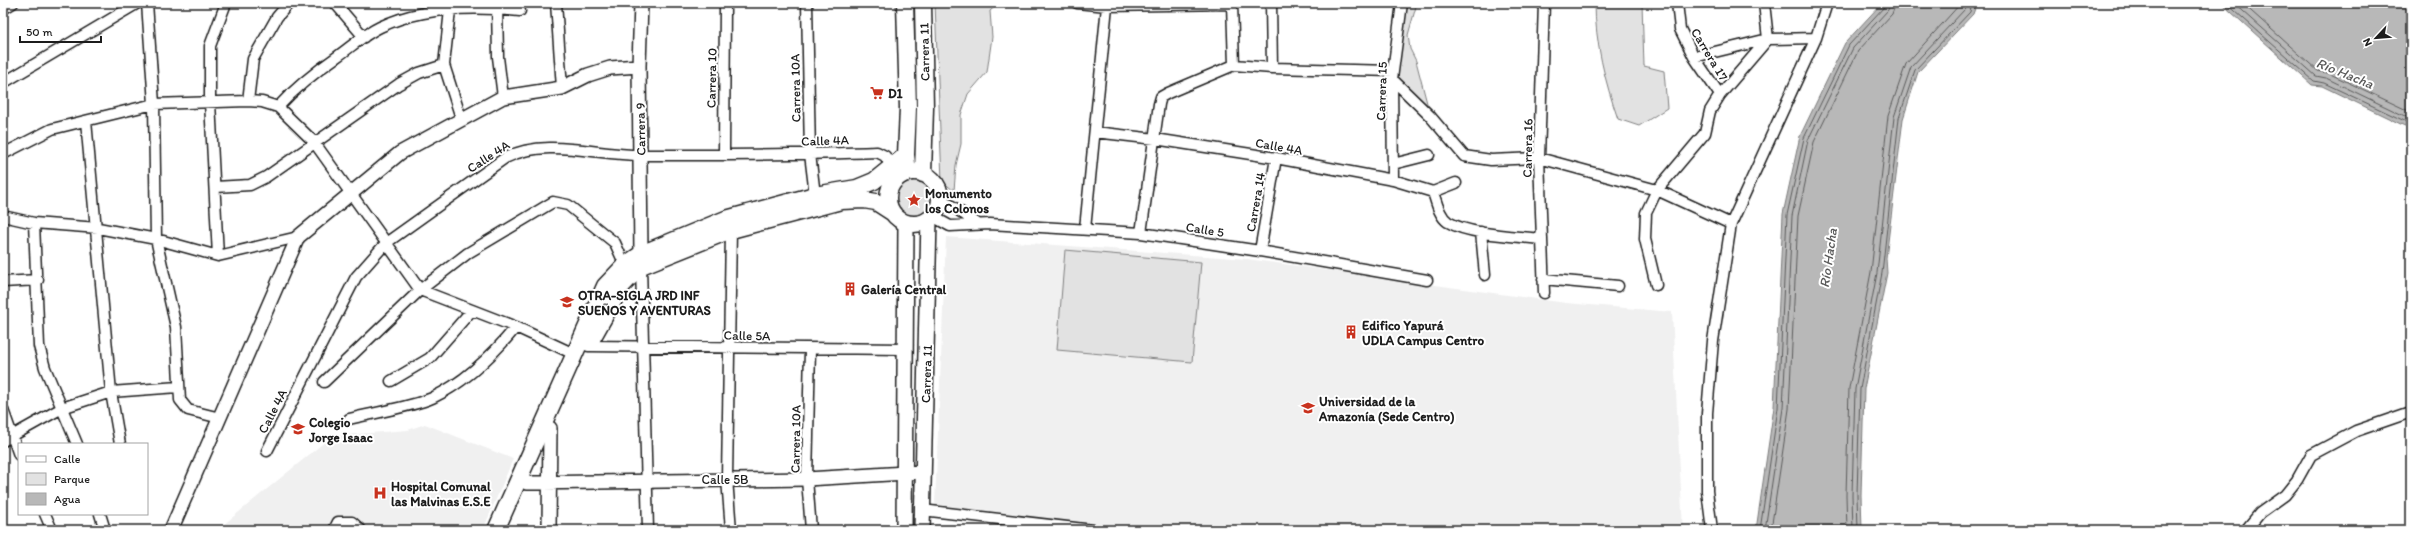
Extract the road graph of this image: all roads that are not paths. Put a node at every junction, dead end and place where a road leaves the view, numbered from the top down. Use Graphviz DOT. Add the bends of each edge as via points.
graph roads {
  1 [pos="13,3"];
  2 [pos="138,3"];
  3 [pos="147,3"];
  4 [pos="226,3"];
  5 [pos="289,3"];
  6 [pos="335,3"];
  7 [pos="556,3"];
  8 [pos="641,3"];
  9 [pos="725,3"];
  10 [pos="807,3"];
  11 [pos="905,3"];
  12 [pos="923,3"];
  13 [pos="1077,3"];
  14 [pos="1271,3"];
  15 [pos="1402,3"];
  16 [pos="1544,3"];
  17 [pos="1677,3"];
  18 [pos="1764,3"];
  19 [pos="1827,4"];
  20 [pos="497,6"];
  21 [pos="1107,6"];
  22 [pos="3,9"];
  23 [pos="450,10"];
  24 [pos="520,11"];
  25 [pos="364,37"];
  26 [pos="1816,38"];
  27 [pos="1768,39"];
  28 [pos="1694,57"];
  29 [pos="444,65"];
  30 [pos="1234,65"];
  31 [pos="639,66"];
  32 [pos="1272,68"];
  33 [pos="1392,75"];
  34 [pos="3,83"];
  35 [pos="562,88"];
  36 [pos="1720,95"];
  37 [pos="503,98"];
  38 [pos="248,101"];
  39 [pos="210,102"];
  40 [pos="154,104"];
  41 [pos="278,107"];
  42 [pos="461,118"];
  43 [pos="86,120"];
  44 [pos="1095,132"];
  45 [pos="1155,139"];
  46 [pos="314,142"];
  47 [pos="724,153"];
  48 [pos="3,154"];
  49 [pos="810,154"];
  50 [pos="641,155"];
  51 [pos="1429,155"];
  52 [pos="1276,158"];
  53 [pos="1539,158"];
  54 [pos="1393,164"];
  55 [pos="906,173"];
  56 [pos="1393,180"];
  57 [pos="1456,183"];
  58 [pos="215,187"];
  59 [pos="1657,190"];
  60 [pos="1433,192"];
  61 [pos="350,193"];
  62 [pos="815,195"];
  63 [pos="939,197"];
  64 [pos="893,213"];
  65 [pos="3,216"];
  66 [pos="931,217"];
  67 [pos="34,223"];
  68 [pos="906,223"];
  69 [pos="978,224"];
  70 [pos="1731,224"];
  71 [pos="98,228"];
  72 [pos="1085,229"];
  73 [pos="731,230"];
  74 [pos="1480,232"];
  75 [pos="1141,233"];
  76 [pos="298,237"];
  77 [pos="156,239"];
  78 [pos="1540,239"];
  79 [pos="386,243"];
  80 [pos="1260,251"];
  81 [pos="218,256"];
  82 [pos="636,262"];
  83 [pos="1485,275"];
  84 [pos="1543,279"];
  85 [pos="38,280"];
  86 [pos="1427,280"];
  87 [pos="3,282"];
  88 [pos="1656,285"];
  89 [pos="1618,286"];
  90 [pos="420,290"];
  91 [pos="1544,293"];
  92 [pos="472,310"];
  93 [pos="516,327"];
  94 [pos="588,346"];
  95 [pos="644,346"];
  96 [pos="728,348"];
  97 [pos="810,349"];
  98 [pos="905,349"];
  99 [pos="574,354"];
  100 [pos="391,381"];
  101 [pos="324,382"];
  102 [pos="178,388"];
  103 [pos="111,392"];
  104 [pos="62,408"];
  105 [pos="3,410"];
  106 [pos="2411,412"];
  107 [pos="220,418"];
  108 [pos="349,419"];
  109 [pos="550,428"];
  110 [pos="7,440"];
  111 [pos="77,443"];
  112 [pos="120,443"];
  113 [pos="267,452"];
  114 [pos="18,453"];
  115 [pos="922,472"];
  116 [pos="904,473"];
  117 [pos="727,479"];
  118 [pos="807,479"];
  119 [pos="645,480"];
  120 [pos="549,481"];
  121 [pos="527,483"];
  122 [pos="922,510"];
  123 [pos="45,515"];
  124 [pos="100,515"];
  125 [pos="52,530"];
  126 [pos="105,530"];
  127 [pos="172,530"];
  128 [pos="334,530"];
  129 [pos="361,530"];
  130 [pos="496,530"];
  131 [pos="507,530"];
  132 [pos="548,530"];
  133 [pos="648,530"];
  134 [pos="731,530"];
  135 [pos="811,530"];
  136 [pos="904,530"];
  137 [pos="922,530"];
  138 [pos="1093,530"];
  139 [pos="1712,530"];
  140 [pos="2246,530"];
  1 -- 22 [label="street"];
  2 -- 34 [label="street"];
  3 -- 40 [label="street"];
  4 -- 39 [label="street" via="210,46"];
  5 -- 38 [label="street" via="277,17 253,59"];
  6 -- 25 [label="street"];
  7 -- 35 [label="street"];
  8 -- 31 [label="street, Carrera 9"];
  9 -- 47 [label="street, Carrera 10"];
  10 -- 49 [label="street, Carrera 10A"];
  11 -- 55 [label="main road, Carrera 11" via="908,108"];
  12 -- 55 [label="main road, Carrera 11" via="925,108"];
  13 -- 21 [label="street"];
  14 -- 32 [label="street"];
  15 -- 33 [label="street, Carrera 15"];
  16 -- 53 [label="street, Carrera 16"];
  17 -- 28 [label="street, Carrera 17" via="1680,29"];
  18 -- 27 [label="street"];
  19 -- 26 [label="street"];
  20 -- 23 [label="street"];
  20 -- 24 [label="street"];
  20 -- 37 [label="street" via="498,57"];
  21 -- 30 [label="street" via="1232,4"];
  21 -- 44 [label="street"];
  23 -- 25 [label="street" via="423,12 399,18"];
  23 -- 29 [label="street"];
  25 -- 41 [label="street" via="300,83"];
  26 -- 27 [label="street"];
  26 -- 70 [label="street"];
  27 -- 28 [label="street"];
  27 -- 36 [label="street"];
  28 -- 36 [label="street, Carrera 17"];
  29 -- 42 [label="street"];
  29 -- 46 [label="street" via="419,73 399,84"];
  30 -- 32 [label="street"];
  30 -- 45 [label="street" via="1161,97"];
  31 -- 35 [label="street" via="610,68"];
  31 -- 50 [label="street, Carrera 9"];
  32 -- 33 [label="street"];
  33 -- 53 [label="street" via="1464,156 1491,160"];
  33 -- 54 [label="street, Carrera 15"];
  35 -- 37 [label="street"];
  36 -- 59 [label="street" via="1710,111 1705,133"];
  37 -- 42 [label="street"];
  38 -- 39 [label="street"];
  38 -- 41 [label="street"];
  39 -- 40 [label="street"];
  39 -- 58 [label="street"];
  40 -- 43 [label="street"];
  40 -- 77 [label="street"];
  41 -- 46 [label="street"];
  42 -- 61 [label="street" via="400,153"];
  43 -- 48 [label="street" via="52,129"];
  43 -- 71 [label="street"];
  44 -- 45 [label="street, Calle 4A"];
  44 -- 72 [label="street"];
  45 -- 52 [label="street, Calle 4A"];
  45 -- 75 [label="street"];
  46 -- 58 [label="street" via="266,177 250,185"];
  46 -- 61 [label="street"];
  47 -- 49 [label="street, Calle 4A"];
  47 -- 50 [label="street, Calle 4A"];
  49 -- 55 [label="street, Calle 4A" via="877,152 886,156"];
  49 -- 62 [label="street, Carrera 10A"];
  50 -- 79 [label="street, Calle 4A" via="536,148 519,151 505,158"];
  50 -- 82 [label="street, Carrera 9"];
  51 -- 54 [label="street"];
  52 -- 56 [label="street, Calle 4A"];
  52 -- 80 [label="street, Carrera 14"];
  53 -- 59 [label="street"];
  53 -- 78 [label="street, Carrera 16"];
  54 -- 56 [label="street, Carrera 15"];
  55 -- 62 [label="main road" via="857,188"];
  55 -- 63 [label="main road" via="931,179"];
  55 -- 64 [label="main road" via="889,190 888,198"];
  56 -- 60 [label="street, Calle 4A"];
  57 -- 60 [label="street"];
  58 -- 81 [label="street"];
  59 -- 70 [label="street"];
  59 -- 88 [label="street" via="1646,213 1645,240"];
  60 -- 74 [label="street" via="1441,214 1448,222"];
  61 -- 76 [label="street"];
  61 -- 79 [label="street"];
  62 -- 82 [label="main road" via="726,219"];
  63 -- 66 [label="main road" via="939,204"];
  63 -- 69 [label="street"];
  64 -- 68 [label="main road"];
  64 -- 73 [label="main road" via="876,202 841,201"];
  65 -- 67 [label="street"];
  66 -- 68 [label="main road" via="922,222"];
  66 -- 69 [label="street, Calle 5" via="950,226"];
  66 -- 115 [label="main road, Carrera 11"];
  67 -- 71 [label="street"];
  67 -- 85 [label="street"];
  68 -- 98 [label="main road, Carrera 11"];
  69 -- 72 [label="street, Calle 5"];
  70 -- 139 [label="street" via="1713,341 1707,413 1707,491"];
  71 -- 77 [label="street"];
  71 -- 103 [label="street"];
  72 -- 75 [label="street, Calle 5"];
  73 -- 82 [label="main road"];
  73 -- 96 [label="street"];
  74 -- 78 [label="street"];
  74 -- 83 [label="street"];
  75 -- 80 [label="street, Calle 5"];
  76 -- 81 [label="street"];
  76 -- 107 [label="street"];
  77 -- 81 [label="street"];
  77 -- 102 [label="street" via="176,327"];
  78 -- 84 [label="street, Carrera 16"];
  79 -- 90 [label="street"];
  79 -- 113 [label="street, Calle 4A" via="356,277"];
  80 -- 86 [label="street, Calle 5"];
  82 -- 90 [label="street" via="568,205 553,202 468,253"];
  82 -- 94 [label="main road"];
  82 -- 95 [label="street"];
  82 -- 99 [label="main road" via="605,286"];
  84 -- 89 [label="street"];
  84 -- 91 [label="street, Carrera 16"];
  85 -- 87 [label="street"];
  85 -- 104 [label="street" via="39,346 45,368"];
  90 -- 92 [label="street"];
  90 -- 101 [label="street"];
  92 -- 93 [label="street"];
  92 -- 100 [label="street" via="430,358"];
  93 -- 99 [label="street"];
  93 -- 108 [label="street" via="492,356 451,388 431,398"];
  94 -- 95 [label="street, Calle 5A"];
  94 -- 109 [label="main road"];
  95 -- 96 [label="street, Calle 5A"];
  95 -- 119 [label="street"];
  96 -- 97 [label="street, Calle 5A"];
  96 -- 117 [label="street"];
  97 -- 98 [label="street, Calle 5A"];
  97 -- 118 [label="street, Carrera 10A"];
  98 -- 116 [label="main road, Carrera 11"];
  99 -- 130 [label="main road"];
  102 -- 103 [label="street"];
  102 -- 107 [label="street" via="183,406 188,410"];
  103 -- 104 [label="street"];
  103 -- 112 [label="street"];
  104 -- 110 [label="street"];
  104 -- 111 [label="street"];
  105 -- 110 [label="street"];
  106 -- 140 [label="street" via="2356,431 2311,455 2298,480 2285,495 2260,513"];
  107 -- 127 [label="street"];
  109 -- 120 [label="street"];
  109 -- 121 [label="main road"];
  110 -- 114 [label="street"];
  115 -- 116 [label="street, Calle 5B"];
  115 -- 122 [label="main road, Carrera 11"];
  116 -- 118 [label="street, Calle 5B"];
  116 -- 136 [label="main road, Carrera 11"];
  117 -- 118 [label="street, Calle 5B"];
  117 -- 119 [label="street, Calle 5B"];
  117 -- 134 [label="street"];
  118 -- 135 [label="street, Carrera 10A"];
  119 -- 120 [label="street, Calle 5B"];
  119 -- 133 [label="street"];
  120 -- 121 [label="street, Calle 5B"];
  120 -- 132 [label="street"];
  121 -- 131 [label="main road"];
  122 -- 137 [label="main road, Carrera 11"];
  122 -- 138 [label="street"];
  123 -- 125 [label="street"];
  124 -- 126 [label="street"];
  128 -- 129 [label="street" via="338,522 352,522"];
}
